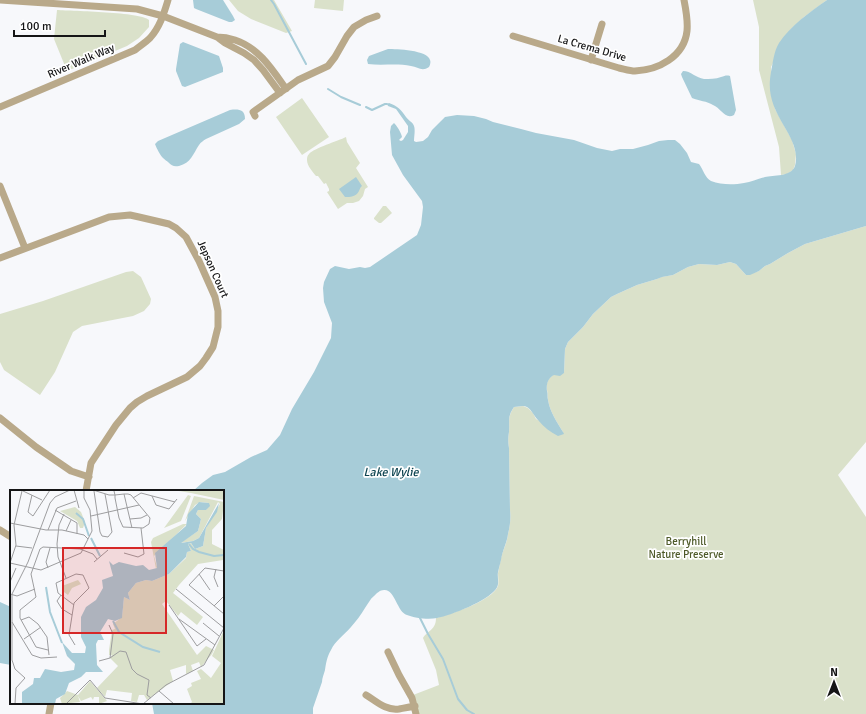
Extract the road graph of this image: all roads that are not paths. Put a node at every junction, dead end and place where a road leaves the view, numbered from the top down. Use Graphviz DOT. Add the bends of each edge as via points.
graph roads {
  1 [pos="0,0"];
  2 [pos="168,0"];
  3 [pos="684,0"];
  4 [pos="163,16"];
  5 [pos="377,16"];
  6 [pos="602,24"];
  7 [pos="514,36"];
  8 [pos="591,60"];
  9 [pos="283,91"];
  10 [pos="0,107"];
  11 [pos="255,116"];
  12 [pos="0,186"];
  13 [pos="25,248"];
  14 [pos="0,258"];
  15 [pos="0,418"];
  16 [pos="88,477"];
  17 [pos="86,490"];
  18 [pos="0,530"];
  19 [pos="10,536"];
  20 [pos="388,652"];
  21 [pos="366,695"];
  22 [pos="51,704"];
  23 [pos="415,706"];
  24 [pos="49,714"];
  25 [pos="416,714"];
  1 -- 4 [label="street" via="137,9"];
  2 -- 4 [label="street, River Walk Way"];
  3 -- 8 [label="street, La Crema Drive" via="688,30 683,45 668,61 652,68 635,71"];
  4 -- 9 [label="street" via="217,37 240,51 254,60"];
  4 -- 10 [label="street, River Walk Way" via="150,37 135,50"];
  5 -- 9 [label="street" via="354,27 328,66 304,77"];
  6 -- 8 [label="street"];
  7 -- 8 [label="street, La Crema Drive"];
  9 -- 11 [label="street" via="253,111"];
  12 -- 13 [label="street"];
  13 -- 14 [label="street, Jepson Court"];
  13 -- 16 [label="street, Jepson Court" via="109,216 130,215 169,224 186,237 215,297 218,328 206,358 187,377 146,396 130,408 91,463"];
  15 -- 16 [label="street" via="71,471"];
  16 -- 17 [label="street, Jepson Court"];
  18 -- 19 [label="street"];
  20 -- 23 [label="street"];
  21 -- 23 [label="street" via="386,708"];
  22 -- 24 [label="street"];
  23 -- 25 [label="street"];
}
